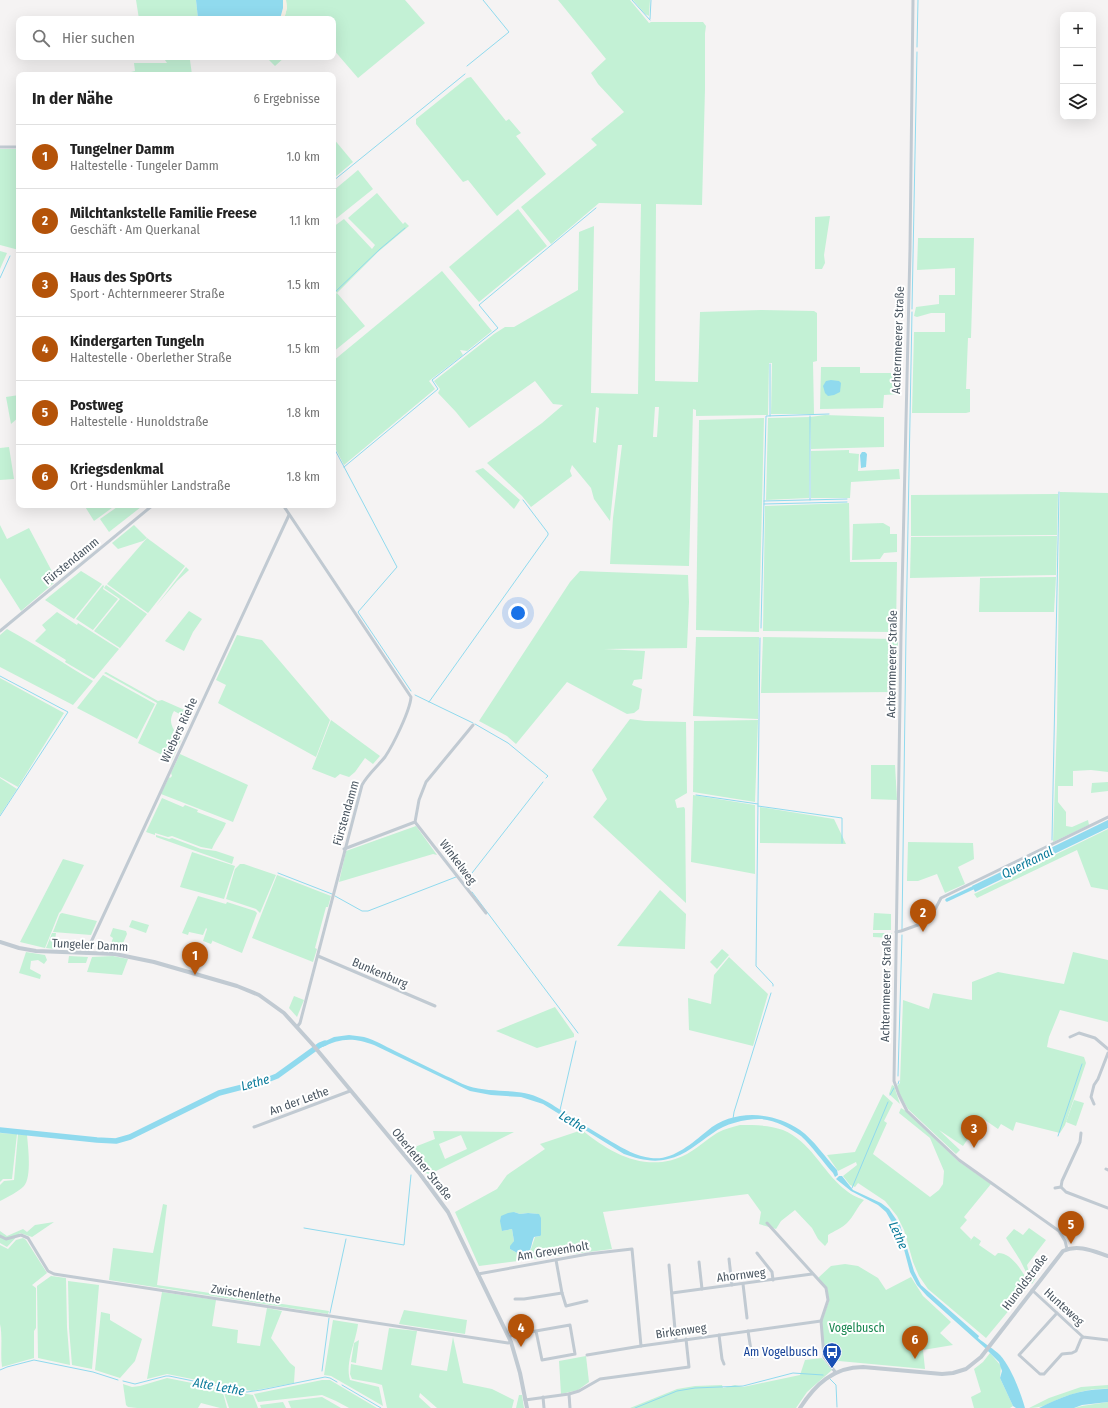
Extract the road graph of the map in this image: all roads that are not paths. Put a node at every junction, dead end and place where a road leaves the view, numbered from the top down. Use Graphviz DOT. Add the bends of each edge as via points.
graph roads {
  1 [pos="913,0"];
  2 [pos="0,147"];
  3 [pos="16,147"];
  4 [pos="149,508"];
  5 [pos="285,508"];
  6 [pos="289,515"];
  7 [pos="0,631"];
  8 [pos="473,725"];
  9 [pos="1108,818"];
  10 [pos="416,822"];
  11 [pos="344,849"];
  12 [pos="486,913"];
  13 [pos="896,932"];
  14 [pos="0,942"];
  15 [pos="86,953"];
  16 [pos="318,956"];
  17 [pos="435,1006"];
  18 [pos="297,1027"];
  19 [pos="1070,1037"];
  20 [pos="1108,1049"];
  21 [pos="318,1052"];
  22 [pos="1108,1053"];
  23 [pos="350,1091"];
  24 [pos="1094,1104"];
  25 [pos="254,1127"];
  26 [pos="1081,1133"];
  27 [pos="1061,1187"];
  28 [pos="1055,1188"];
  29 [pos="1108,1208"];
  30 [pos="767,1223"];
  31 [pos="0,1236"];
  32 [pos="632,1249"];
  33 [pos="1068,1249"];
  34 [pos="757,1253"];
  35 [pos="1108,1256"];
  36 [pos="729,1259"];
  37 [pos="556,1260"];
  38 [pos="699,1262"];
  39 [pos="669,1265"];
  40 [pos="478,1274"];
  41 [pos="812,1274"];
  42 [pos="773,1280"];
  43 [pos="743,1284"];
  44 [pos="732,1285"];
  45 [pos="702,1289"];
  46 [pos="1032,1290"];
  47 [pos="562,1292"];
  48 [pos="672,1294"];
  49 [pos="515,1299"];
  50 [pos="587,1301"];
  51 [pos="1057,1313"];
  52 [pos="747,1318"];
  53 [pos="821,1321"];
  54 [pos="536,1331"];
  55 [pos="748,1331"];
  56 [pos="719,1335"];
  57 [pos="509,1337"];
  58 [pos="1083,1337"];
  59 [pos="686,1339"];
  60 [pos="676,1340"];
  61 [pos="1108,1340"];
  62 [pos="511,1342"];
  63 [pos="641,1346"];
  64 [pos="587,1355"];
  65 [pos="752,1357"];
  66 [pos="724,1364"];
  67 [pos="836,1374"];
  68 [pos="569,1394"];
  69 [pos="543,1397"];
  70 [pos="525,1400"];
  71 [pos="526,1408"];
  72 [pos="544,1408"];
  73 [pos="570,1408"];
  74 [pos="800,1408"];
  1 -- 13 [label="street, Achternmeerer Straße"];
  2 -- 3 [label="street"];
  4 -- 7 [label="street, Fürstendamm"];
  5 -- 6 [label="street, Fürstendamm"];
  6 -- 11 [label="street, Fürstendamm" via="410,697 408,708 385,757 366,776 362,785"];
  6 -- 15 [label="street, Wiebers Riehe"];
  8 -- 10 [label="street" via="426,782 419,800"];
  9 -- 13 [label="street" via="941,898 929,921"];
  10 -- 11 [label="street"];
  10 -- 12 [label="street, Winkelweg"];
  11 -- 16 [label="street, Fürstendamm"];
  13 -- 33 [label="street, Achternmeerer Straße" via="894,1081 905,1108 959,1160 1059,1231"];
  14 -- 15 [label="street, Tungeler Damm" via="36,951"];
  15 -- 18 [label="street, Tungeler Damm" via="136,957 237,986 270,1003"];
  16 -- 17 [label="street, Bunkenburg"];
  16 -- 18 [label="street, Fürstendamm"];
  18 -- 21 [label="street, Tungeler Damm"];
  19 -- 20 [label="street" via="1079,1033 1095,1038"];
  21 -- 23 [label="street, Oberlether Straße"];
  22 -- 24 [label="street" via="1094,1085 1091,1096"];
  23 -- 25 [label="street, An der Lethe"];
  23 -- 40 [label="street, Oberlether Straße" via="437,1196 448,1212"];
  26 -- 27 [label="street" via="1080,1142"];
  27 -- 28 [label="street"];
  27 -- 29 [label="street" via="1066,1192"];
  30 -- 41 [label="street"];
  31 -- 62 [label="street, Zwischenlethe" via="6,1240 21,1235 28,1238 48,1271 54,1274"];
  32 -- 37 [label="street, Am Grevenholt"];
  32 -- 63 [label="street, Birkenweg"];
  33 -- 35 [label="street" via="1077,1247"];
  33 -- 46 [label="street, Hunoldstraße" via="1059,1255"];
  34 -- 42 [label="street" via="772,1272"];
  36 -- 44 [label="street"];
  37 -- 40 [label="street, Am Grevenholt"];
  37 -- 47 [label="street"];
  38 -- 45 [label="street"];
  39 -- 48 [label="street"];
  40 -- 57 [label="street, Oberlether Straße"];
  41 -- 42 [label="street, Ahornweg"];
  41 -- 53 [label="street" via="826,1288 828,1300"];
  42 -- 43 [label="street, Ahornweg"];
  43 -- 44 [label="street, Ahornweg"];
  43 -- 52 [label="street"];
  44 -- 45 [label="street, Ahornweg"];
  45 -- 48 [label="street, Ahornweg"];
  46 -- 51 [label="street, Hunteweg"];
  46 -- 67 [label="street, Hunoldstraße" via="986,1351 966,1369 953,1373 932,1374 862,1367"];
  47 -- 49 [label="street"];
  47 -- 50 [label="street" via="566,1306"];
  48 -- 60 [label="street"];
  51 -- 58 [label="street, Hunteweg"];
  51 -- 58 [label="street" via="1019,1355 1040,1374 1044,1374 1062,1354 1076,1351"];
  53 -- 55 [label="street, Birkenweg"];
  53 -- 67 [label="street" via="824,1357"];
  54 -- 54 [label="street" via="570,1325 575,1354 542,1360"];
  54 -- 57 [label="street"];
  55 -- 56 [label="street, Birkenweg"];
  55 -- 65 [label="street"];
  56 -- 59 [label="street, Birkenweg"];
  56 -- 66 [label="street"];
  57 -- 62 [label="street, Oberlether Straße"];
  58 -- 61 [label="street, Hunteweg"];
  59 -- 60 [label="street, Birkenweg"];
  59 -- 68 [label="street" via="689,1367 600,1379"];
  60 -- 63 [label="street, Birkenweg"];
  62 -- 70 [label="street, Oberlether Straße"];
  63 -- 64 [label="street"];
  67 -- 74 [label="street, Hunoldstraße" via="821,1382"];
  68 -- 69 [label="street"];
  68 -- 73 [label="street"];
  69 -- 70 [label="street"];
  69 -- 72 [label="street"];
  70 -- 71 [label="street, Oberlether Straße"];
}
